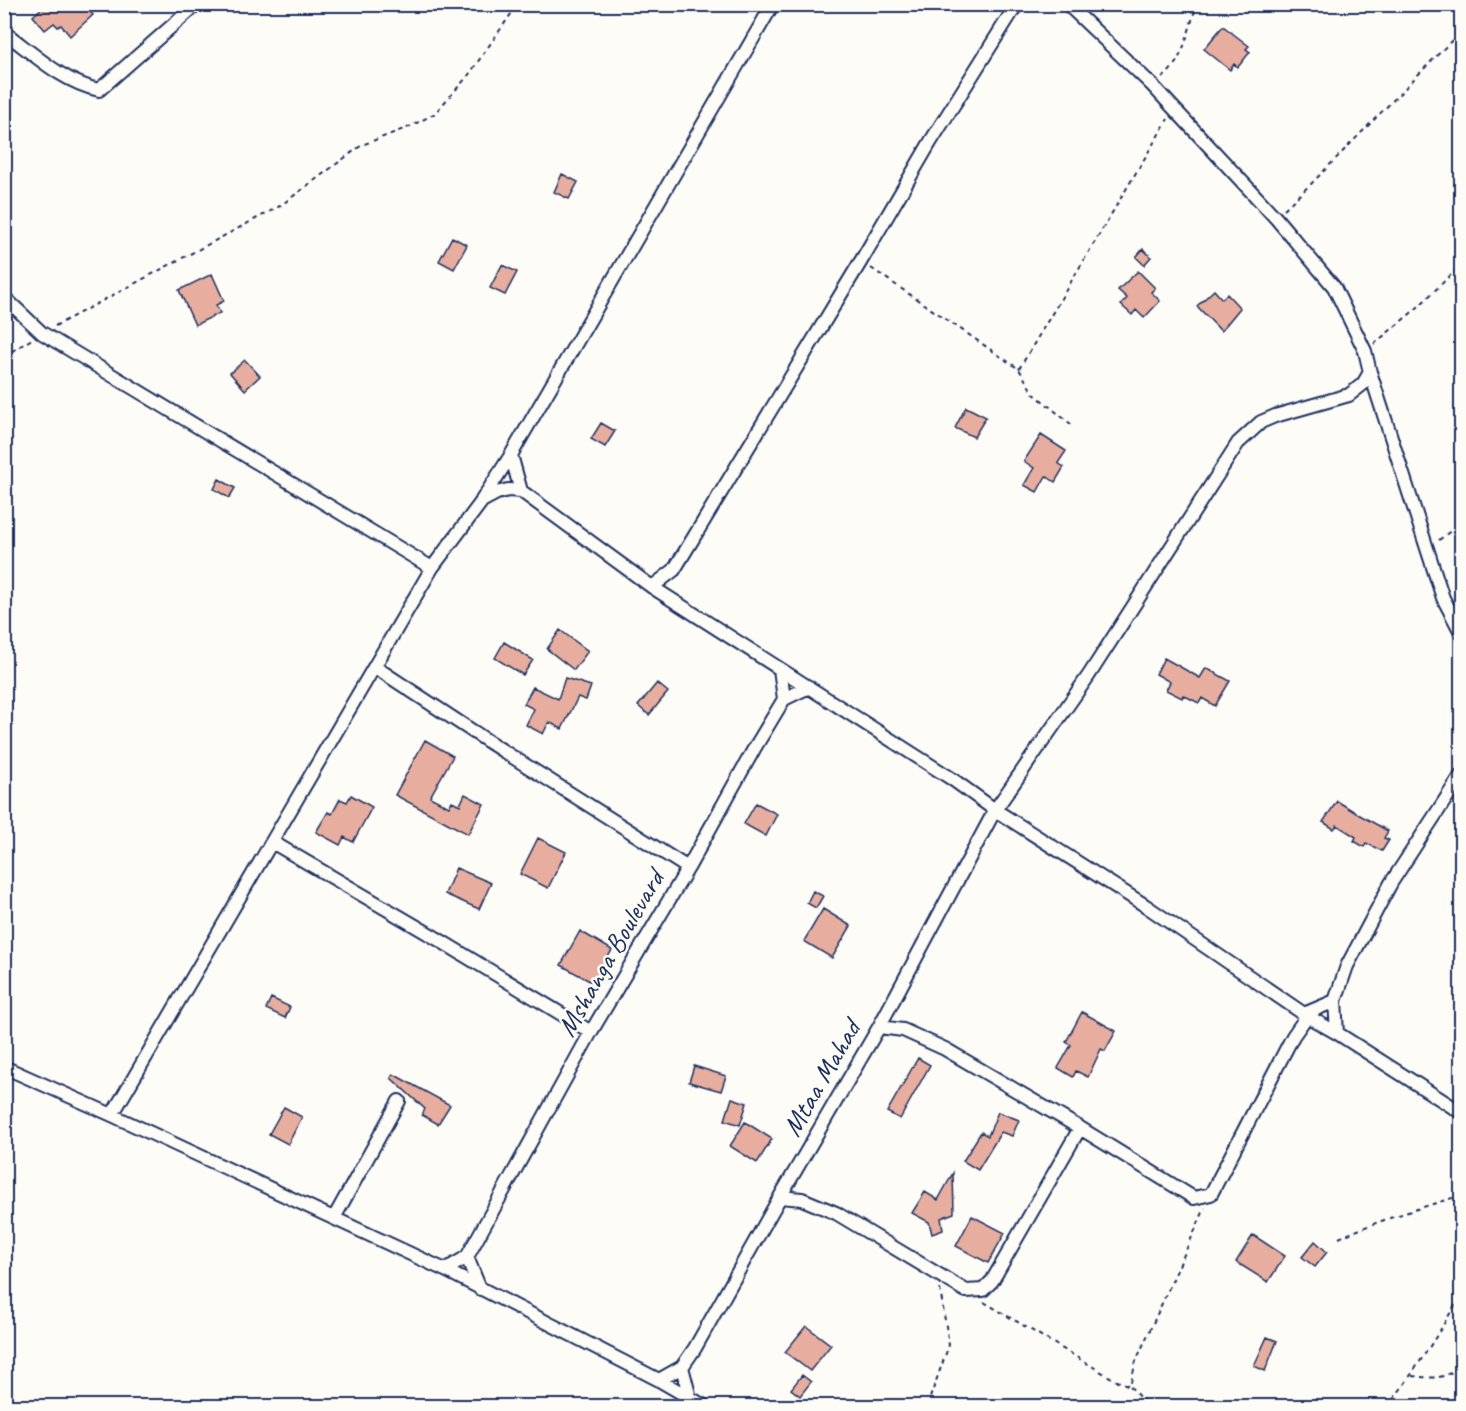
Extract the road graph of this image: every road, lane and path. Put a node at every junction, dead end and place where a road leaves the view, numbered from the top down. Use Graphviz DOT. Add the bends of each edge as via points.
graph roads {
  1 [pos="197,4"];
  2 [pos="518,4"];
  3 [pos="773,4"];
  4 [pos="1017,4"];
  5 [pos="1066,4"];
  6 [pos="1197,4"];
  7 [pos="1461,30"];
  8 [pos="4,32"];
  9 [pos="1152,85"];
  10 [pos="1174,109"];
  11 [pos="1275,217"];
  12 [pos="861,261"];
  13 [pos="1461,264"];
  14 [pos="4,297"];
  15 [pos="42,333"];
  16 [pos="1365,351"];
  17 [pos="4,356"];
  18 [pos="1019,369"];
  19 [pos="1370,372"];
  20 [pos="1072,425"];
  21 [pos="511,455"];
  22 [pos="521,491"];
  23 [pos="482,501"];
  24 [pos="1461,522"];
  25 [pos="1427,550"];
  26 [pos="432,568"];
  27 [pos="652,587"];
  28 [pos="1461,634"];
  29 [pos="375,667"];
  30 [pos="780,669"];
  31 [pos="809,687"];
  32 [pos="784,699"];
  33 [pos="1461,774"];
  34 [pos="995,810"];
  35 [pos="272,842"];
  36 [pos="688,868"];
  37 [pos="1335,1001"];
  38 [pos="1306,1015"];
  39 [pos="879,1027"];
  40 [pos="591,1032"];
  41 [pos="1337,1034"];
  42 [pos="4,1067"];
  43 [pos="399,1101"];
  44 [pos="1461,1113"];
  45 [pos="112,1115"];
  46 [pos="1080,1128"];
  47 [pos="1211,1194"];
  48 [pos="1461,1196"];
  49 [pos="780,1197"];
  50 [pos="334,1218"];
  51 [pos="1339,1238"];
  52 [pos="467,1257"];
  53 [pos="445,1270"];
  54 [pos="938,1275"];
  55 [pos="480,1289"];
  56 [pos="966,1291"];
  57 [pos="1461,1293"];
  58 [pos="1461,1364"];
  59 [pos="682,1367"];
  60 [pos="1412,1376"];
  61 [pos="659,1380"];
  62 [pos="1130,1386"];
  63 [pos="690,1398"];
  64 [pos="704,1407"];
  65 [pos="927,1407"];
  66 [pos="1154,1407"];
  67 [pos="1388,1407"];
  1 -- 8 [label="street" via="99,90 63,76"];
  2 -- 15 [label="path" via="468,76 434,114 362,145 280,206"];
  3 -- 21 [label="street"];
  4 -- 12 [label="street"];
  5 -- 9 [label="street"];
  6 -- 9 [label="path" via="1179,59 1169,73"];
  7 -- 11 [label="path"];
  9 -- 10 [label="street"];
  10 -- 11 [label="street"];
  10 -- 18 [label="path"];
  11 -- 16 [label="street" via="1334,287"];
  12 -- 18 [label="path"];
  12 -- 27 [label="street" via="674,570"];
  13 -- 16 [label="path" via="1416,309"];
  14 -- 15 [label="street"];
  15 -- 17 [label="path"];
  15 -- 26 [label="street"];
  16 -- 19 [label="street"];
  18 -- 20 [label="path" via="1033,393"];
  19 -- 25 [label="street"];
  19 -- 34 [label="street, Mtaa Mahad" via="1349,395 1275,416 1238,443 1089,675"];
  21 -- 22 [label="street"];
  21 -- 23 [label="street"];
  22 -- 23 [label="street" via="508,490"];
  22 -- 27 [label="street"];
  23 -- 26 [label="street"];
  24 -- 25 [label="path"];
  25 -- 28 [label="street" via="1443,598"];
  26 -- 29 [label="street"];
  27 -- 30 [label="street"];
  29 -- 35 [label="street"];
  29 -- 36 [label="street"];
  30 -- 31 [label="street"];
  30 -- 32 [label="street"];
  31 -- 32 [label="street"];
  31 -- 34 [label="street"];
  32 -- 36 [label="street, Mshanga Boulevard"];
  33 -- 37 [label="street" via="1391,883 1347,966"];
  34 -- 38 [label="street"];
  34 -- 39 [label="street, Mtaa Mahad"];
  35 -- 40 [label="street"];
  35 -- 45 [label="street"];
  36 -- 40 [label="street, Mshanga Boulevard"];
  37 -- 38 [label="street"];
  37 -- 41 [label="street"];
  38 -- 41 [label="street"];
  38 -- 47 [label="street"];
  39 -- 46 [label="street" via="903,1030 945,1049"];
  39 -- 49 [label="street, Mtaa Mahad"];
  40 -- 52 [label="street, Mshanga Boulevard"];
  41 -- 44 [label="street"];
  42 -- 45 [label="street"];
  43 -- 50 [label="street"];
  45 -- 50 [label="street"];
  46 -- 47 [label="street" via="1194,1198"];
  46 -- 56 [label="street" via="992,1281 983,1290"];
  47 -- 62 [label="path" via="1136,1361"];
  48 -- 51 [label="path" via="1401,1213"];
  49 -- 54 [label="street" via="802,1199 836,1213"];
  49 -- 59 [label="street, Mtaa Mahad"];
  50 -- 53 [label="street"];
  52 -- 53 [label="street"];
  52 -- 55 [label="street"];
  53 -- 55 [label="street"];
  54 -- 56 [label="street"];
  54 -- 65 [label="path" via="950,1345"];
  55 -- 61 [label="street"];
  56 -- 62 [label="path"];
  57 -- 60 [label="path"];
  58 -- 60 [label="path" via="1444,1377"];
  59 -- 61 [label="street, Mtaa Mahad"];
  59 -- 63 [label="street"];
  60 -- 67 [label="path"];
  61 -- 63 [label="street"];
  62 -- 66 [label="path"];
  63 -- 64 [label="street"];
}
